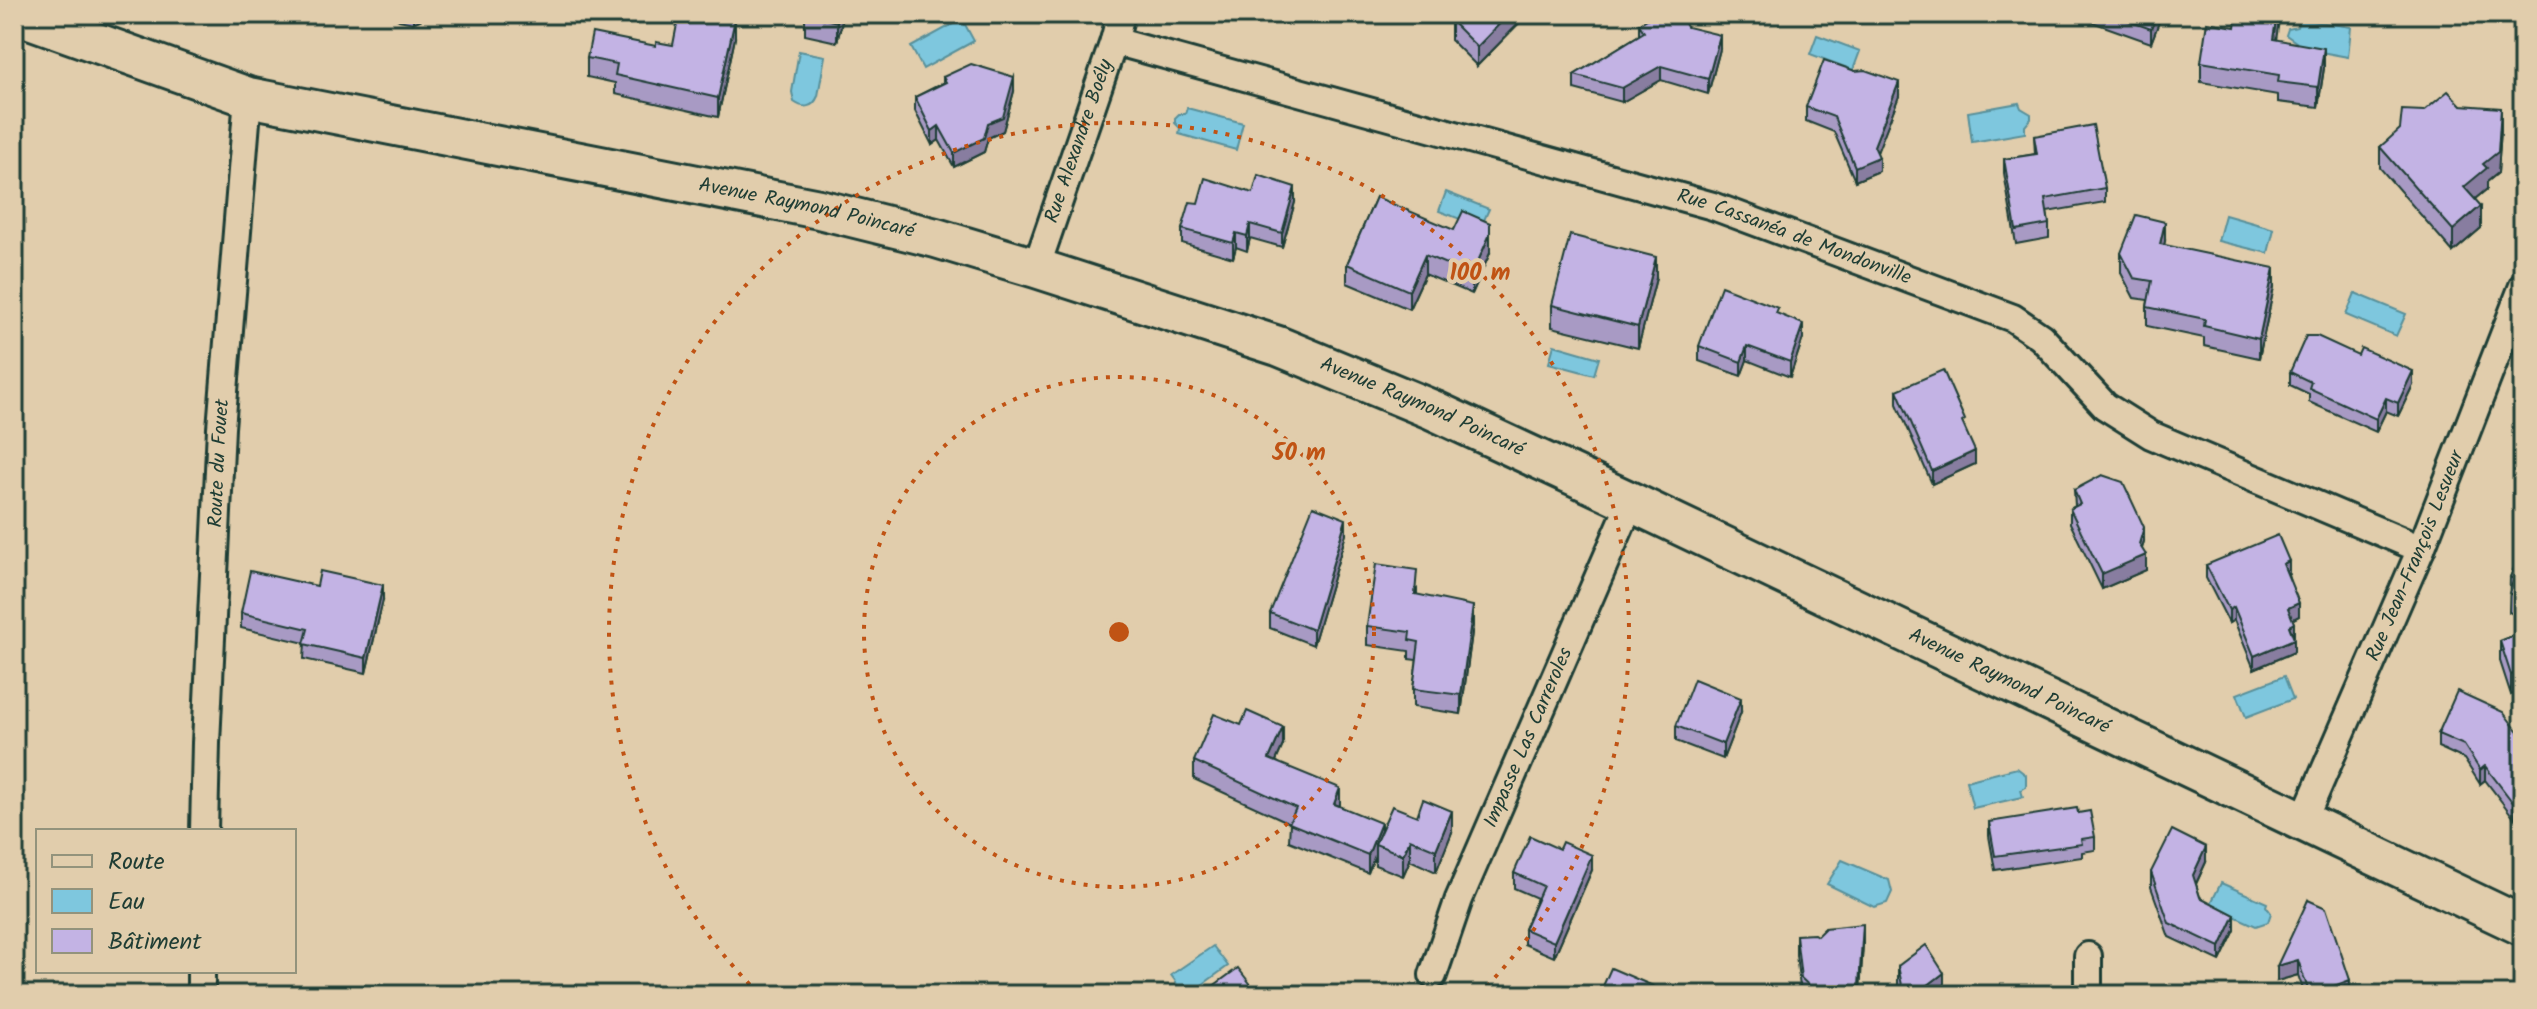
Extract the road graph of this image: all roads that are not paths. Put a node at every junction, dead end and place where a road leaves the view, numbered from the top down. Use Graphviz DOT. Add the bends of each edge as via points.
graph roads {
  1 [pos="16,14"];
  2 [pos="1121,14"];
  3 [pos="1114,41"];
  4 [pos="248,97"];
  5 [pos="1036,268"];
  6 [pos="2523,286"];
  7 [pos="1631,502"];
  8 [pos="2421,549"];
  9 [pos="2303,821"];
  10 [pos="204,829"];
  11 [pos="2523,926"];
  12 [pos="2088,956"];
  13 [pos="201,973"];
  14 [pos="1433,975"];
  15 [pos="201,995"];
  16 [pos="2088,995"];
  1 -- 4 [label="main road, Avenue Raymond Poincaré"];
  2 -- 3 [label="street, Rue Alexandre Boély"];
  3 -- 5 [label="street, Rue Alexandre Boély"];
  3 -- 8 [label="street, Rue Cassanéa de Mondonville" via="1713,206 2013,318 2041,337 2105,406 2151,435"];
  4 -- 5 [label="main road, Avenue Raymond Poincaré" via="819,209"];
  4 -- 10 [label="street, Route du Fouet" via="221,428"];
  5 -- 7 [label="main road, Avenue Raymond Poincaré" via="1278,346 1433,410"];
  6 -- 8 [label="street, Rue Jean-François Lesueur"];
  7 -- 9 [label="main road, Avenue Raymond Poincaré"];
  7 -- 14 [label="street, Impasse Las Carreroles" via="1459,899"];
  8 -- 9 [label="street, Rue Jean-François Lesueur"];
  9 -- 11 [label="main road, Avenue Raymond Poincaré"];
  12 -- 16 [label="street"];
  13 -- 15 [label="street"];
}
